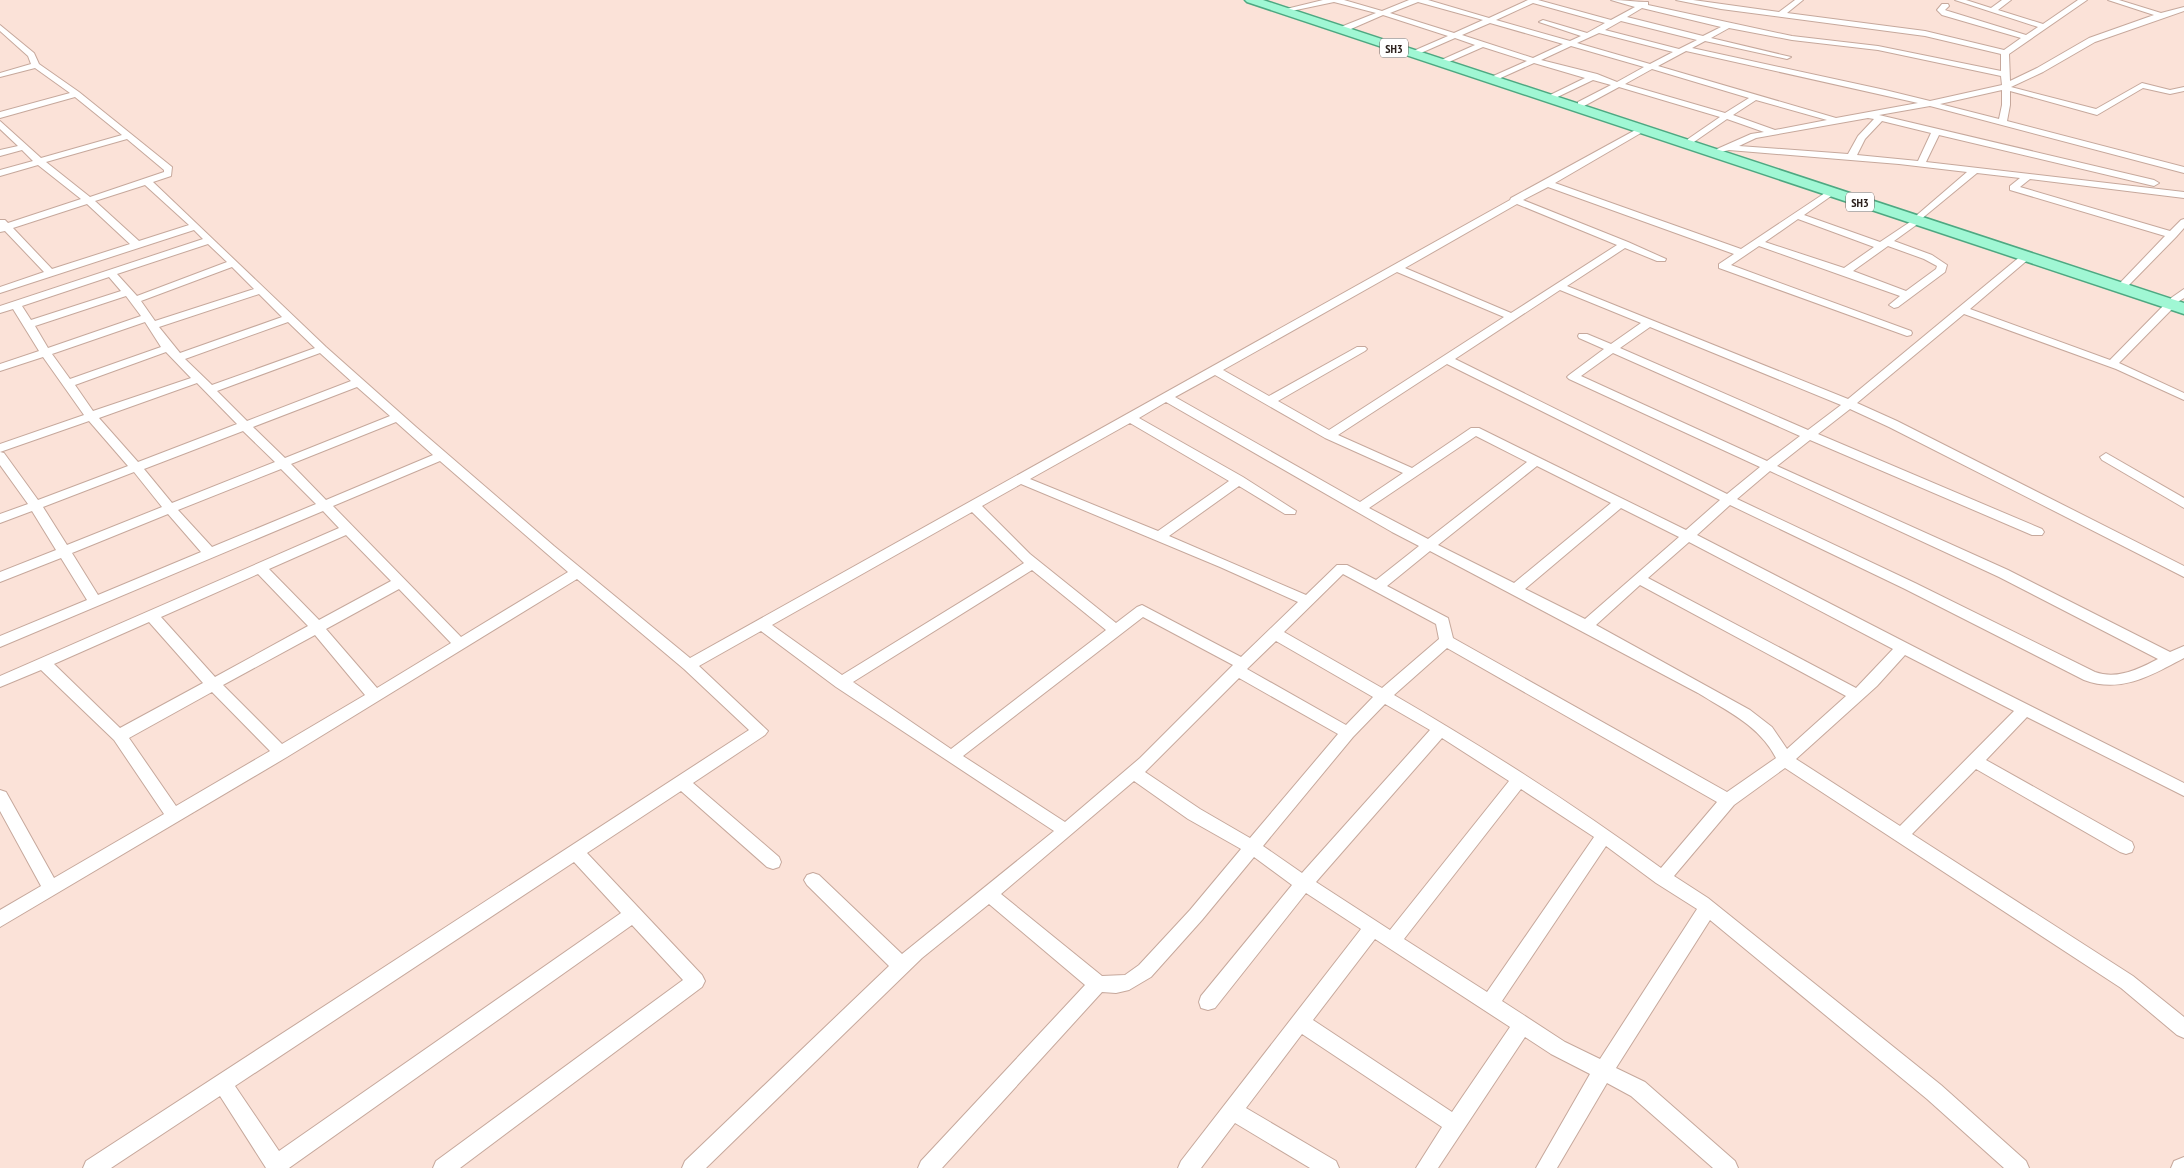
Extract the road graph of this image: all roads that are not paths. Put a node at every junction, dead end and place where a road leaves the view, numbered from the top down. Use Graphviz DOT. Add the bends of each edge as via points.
graph roads {
  1 [pos="1251,0"];
  2 [pos="1334,0"];
  3 [pos="1415,0"];
  4 [pos="1420,0"];
  5 [pos="1533,0"];
  6 [pos="1615,0"];
  7 [pos="1650,0"];
  8 [pos="1680,0"];
  9 [pos="1799,0"];
  10 [pos="1960,0"];
  11 [pos="2007,0"];
  12 [pos="2083,0"];
  13 [pos="2112,0"];
  14 [pos="1700,2"];
  15 [pos="1640,6"];
  16 [pos="1944,6"];
  17 [pos="2184,9"];
  18 [pos="1993,10"];
  19 [pos="1282,11"];
  20 [pos="1755,11"];
  21 [pos="1383,13"];
  22 [pos="1780,14"];
  23 [pos="2161,15"];
  24 [pos="1620,18"];
  25 [pos="1492,20"];
  26 [pos="1543,22"];
  27 [pos="1612,22"];
  28 [pos="1728,26"];
  29 [pos="2044,27"];
  30 [pos="1,30"];
  31 [pos="1341,30"];
  32 [pos="1597,30"];
  33 [pos="1586,35"];
  34 [pos="1456,36"];
  35 [pos="2028,38"];
  36 [pos="1704,39"];
  37 [pos="1568,43"];
  38 [pos="1482,44"];
  39 [pos="1683,51"];
  40 [pos="2005,53"];
  41 [pos="1414,54"];
  42 [pos="1787,57"];
  43 [pos="1533,60"];
  44 [pos="1442,63"];
  45 [pos="36,65"];
  46 [pos="1652,68"];
  47 [pos="2005,74"];
  48 [pos="0,75"];
  49 [pos="1594,76"];
  50 [pos="1494,79"];
  51 [pos="1621,84"];
  52 [pos="2004,87"];
  53 [pos="2184,89"];
  54 [pos="76,94"];
  55 [pos="1758,94"];
  56 [pos="1547,96"];
  57 [pos="1581,104"];
  58 [pos="1928,104"];
  59 [pos="0,115"];
  60 [pos="1726,116"];
  61 [pos="1861,116"];
  62 [pos="1880,118"];
  63 [pos="1836,120"];
  64 [pos="2002,123"];
  65 [pos="0,124"];
  66 [pos="1642,130"];
  67 [pos="1775,132"];
  68 [pos="1936,132"];
  69 [pos="128,136"];
  70 [pos="1691,141"];
  71 [pos="24,146"];
  72 [pos="1724,149"];
  73 [pos="0,153"];
  74 [pos="1852,156"];
  75 [pos="40,162"];
  76 [pos="1921,163"];
  77 [pos="2183,169"];
  78 [pos="1976,170"];
  79 [pos="0,174"];
  80 [pos="2028,176"];
  81 [pos="147,182"];
  82 [pos="1546,183"];
  83 [pos="1831,192"];
  84 [pos="2184,193"];
  85 [pos="88,200"];
  86 [pos="1514,200"];
  87 [pos="1796,215"];
  88 [pos="1918,219"];
  89 [pos="2184,222"];
  90 [pos="2,225"];
  91 [pos="195,226"];
  92 [pos="2173,235"];
  93 [pos="209,240"];
  94 [pos="1757,242"];
  95 [pos="1625,244"];
  96 [pos="1884,244"];
  97 [pos="137,245"];
  98 [pos="1741,253"];
  99 [pos="2026,258"];
  100 [pos="1661,259"];
  101 [pos="233,264"];
  102 [pos="1397,268"];
  103 [pos="1845,272"];
  104 [pos="50,273"];
  105 [pos="112,273"];
  106 [pos="2124,284"];
  107 [pos="1559,286"];
  108 [pos="0,290"];
  109 [pos="260,290"];
  110 [pos="1908,295"];
  111 [pos="132,296"];
  112 [pos="2180,302"];
  113 [pos="16,305"];
  114 [pos="1894,305"];
  115 [pos="0,310"];
  116 [pos="1964,310"];
  117 [pos="1512,316"];
  118 [pos="290,318"];
  119 [pos="150,322"];
  120 [pos="1648,323"];
  121 [pos="28,325"];
  122 [pos="1907,333"];
  123 [pos="1583,336"];
  124 [pos="168,348"];
  125 [pos="322,349"];
  126 [pos="1361,349"];
  127 [pos="1611,349"];
  128 [pos="46,353"];
  129 [pos="177,358"];
  130 [pos="1446,359"];
  131 [pos="2112,364"];
  132 [pos="0,368"];
  133 [pos="1216,371"];
  134 [pos="198,379"];
  135 [pos="360,382"];
  136 [pos="67,384"];
  137 [pos="209,390"];
  138 [pos="2184,397"];
  139 [pos="1166,398"];
  140 [pos="1270,401"];
  141 [pos="1849,404"];
  142 [pos="90,415"];
  143 [pos="398,417"];
  144 [pos="1131,418"];
  145 [pos="244,425"];
  146 [pos="1329,435"];
  147 [pos="1809,435"];
  148 [pos="0,448"];
  149 [pos="0,456"];
  150 [pos="441,456"];
  151 [pos="2106,457"];
  152 [pos="1536,461"];
  153 [pos="284,464"];
  154 [pos="136,467"];
  155 [pos="1768,467"];
  156 [pos="1411,472"];
  157 [pos="1021,480"];
  158 [pos="1239,480"];
  159 [pos="1729,499"];
  160 [pos="1620,502"];
  161 [pos="2184,504"];
  162 [pos="36,505"];
  163 [pos="324,505"];
  164 [pos="974,506"];
  165 [pos="1360,508"];
  166 [pos="170,509"];
  167 [pos="1290,511"];
  168 [pos="0,519"];
  169 [pos="348,529"];
  170 [pos="2037,532"];
  171 [pos="1688,536"];
  172 [pos="1159,537"];
  173 [pos="1430,545"];
  174 [pos="64,551"];
  175 [pos="210,553"];
  176 [pos="1033,563"];
  177 [pos="260,568"];
  178 [pos="2184,572"];
  179 [pos="577,573"];
  180 [pos="0,577"];
  181 [pos="1639,579"];
  182 [pos="400,582"];
  183 [pos="1376,588"];
  184 [pos="1516,589"];
  185 [pos="1308,601"];
  186 [pos="95,602"];
  187 [pos="152,616"];
  188 [pos="762,624"];
  189 [pos="1586,626"];
  190 [pos="317,627"];
  191 [pos="1115,630"];
  192 [pos="1274,633"];
  193 [pos="1446,640"];
  194 [pos="0,642"];
  195 [pos="460,644"];
  196 [pos="1904,648"];
  197 [pos="2184,651"];
  198 [pos="2170,659"];
  199 [pos="44,664"];
  200 [pos="689,665"];
  201 [pos="1240,667"];
  202 [pos="0,682"];
  203 [pos="841,683"];
  204 [pos="213,684"];
  205 [pos="375,696"];
  206 [pos="1382,696"];
  207 [pos="1856,696"];
  208 [pos="2025,710"];
  209 [pos="1440,729"];
  210 [pos="1348,733"];
  211 [pos="119,736"];
  212 [pos="281,753"];
  213 [pos="951,757"];
  214 [pos="1785,760"];
  215 [pos="1974,761"];
  216 [pos="1134,773"];
  217 [pos="1520,780"];
  218 [pos="682,782"];
  219 [pos="2184,790"];
  220 [pos="0,796"];
  221 [pos="1728,800"];
  222 [pos="174,816"];
  223 [pos="1066,831"];
  224 [pos="1604,835"];
  225 [pos="1901,835"];
  226 [pos="1252,847"];
  227 [pos="2126,847"];
  228 [pos="575,852"];
  229 [pos="773,862"];
  230 [pos="1662,878"];
  231 [pos="813,880"];
  232 [pos="1304,883"];
  233 [pos="51,889"];
  234 [pos="989,894"];
  235 [pos="1708,908"];
  236 [pos="633,914"];
  237 [pos="0,919"];
  238 [pos="1373,927"];
  239 [pos="1393,940"];
  240 [pos="902,966"];
  241 [pos="1098,984"];
  242 [pos="1208,1002"];
  243 [pos="1490,1003"];
  244 [pos="1300,1022"];
  245 [pos="1522,1025"];
  246 [pos="2184,1029"];
  247 [pos="1603,1072"];
  248 [pos="222,1083"];
  249 [pos="1232,1110"];
  250 [pos="1454,1125"];
  251 [pos="277,1167"];
  252 [pos="93,1168"];
  253 [pos="443,1168"];
  254 [pos="692,1168"];
  255 [pos="928,1168"];
  256 [pos="1188,1168"];
  257 [pos="1329,1168"];
  258 [pos="1426,1168"];
  259 [pos="1546,1168"];
  260 [pos="1728,1168"];
  261 [pos="2019,1168"];
  1 -- 19 [label="main road, SH3"];
  2 -- 19 [label="street"];
  2 -- 21 [label="street"];
  3 -- 21 [label="street"];
  4 -- 25 [label="street"];
  5 -- 25 [label="street"];
  5 -- 27 [label="street"];
  6 -- 15 [label="street"];
  7 -- 15 [label="street"];
  8 -- 14 [label="street"];
  9 -- 22 [label="street"];
  10 -- 18 [label="street"];
  11 -- 18 [label="street"];
  12 -- 29 [label="street"];
  13 -- 23 [label="street"];
  14 -- 20 [label="street"];
  15 -- 24 [label="street"];
  15 -- 28 [label="street"];
  16 -- 35 [label="street" via="1941,10 1944,13"];
  17 -- 23 [label="street"];
  18 -- 29 [label="street"];
  19 -- 31 [label="main road, SH3"];
  20 -- 22 [label="street"];
  20 -- 28 [label="street"];
  21 -- 31 [label="street"];
  21 -- 34 [label="street"];
  22 -- 40 [label="street" via="1939,34"];
  23 -- 52 [label="street" via="2092,40"];
  24 -- 27 [label="street"];
  24 -- 36 [label="street"];
  25 -- 34 [label="street"];
  25 -- 37 [label="street"];
  26 -- 33 [label="street"];
  27 -- 32 [label="street"];
  28 -- 36 [label="street"];
  28 -- 47 [label="street" via="1878,48"];
  29 -- 35 [label="street"];
  30 -- 45 [label="street" via="31,55"];
  31 -- 41 [label="main road, SH3"];
  32 -- 33 [label="street"];
  32 -- 39 [label="street"];
  33 -- 37 [label="street"];
  34 -- 38 [label="street"];
  34 -- 41 [label="street"];
  35 -- 40 [label="street"];
  36 -- 39 [label="street"];
  36 -- 42 [label="street"];
  37 -- 43 [label="street"];
  37 -- 46 [label="street"];
  38 -- 43 [label="street"];
  38 -- 44 [label="street"];
  39 -- 46 [label="street"];
  39 -- 58 [label="street" via="1885,92"];
  40 -- 47 [label="street"];
  41 -- 44 [label="main road, SH3"];
  43 -- 49 [label="street"];
  43 -- 50 [label="street"];
  44 -- 50 [label="main road, SH3"];
  45 -- 48 [label="street"];
  45 -- 54 [label="street"];
  46 -- 51 [label="street"];
  46 -- 55 [label="street"];
  47 -- 52 [label="street"];
  49 -- 51 [label="street"];
  49 -- 56 [label="street"];
  50 -- 56 [label="main road, SH3"];
  51 -- 57 [label="street"];
  51 -- 60 [label="street"];
  52 -- 53 [label="street" via="2097,112 2142,85 2170,92"];
  52 -- 58 [label="street"];
  52 -- 64 [label="street" via="2006,105"];
  54 -- 59 [label="street"];
  54 -- 69 [label="street"];
  55 -- 60 [label="street"];
  55 -- 61 [label="street"];
  55 -- 63 [label="street"];
  56 -- 57 [label="main road, SH3"];
  56 -- 66 [label="main road, SH3"];
  57 -- 70 [label="main road, SH3"];
  58 -- 61 [label="street"];
  58 -- 64 [label="street"];
  60 -- 67 [label="street"];
  60 -- 70 [label="street"];
  61 -- 62 [label="street"];
  61 -- 63 [label="street"];
  62 -- 68 [label="street"];
  62 -- 74 [label="street" via="1861,138"];
  63 -- 67 [label="street"];
  64 -- 77 [label="street"];
  65 -- 71 [label="street"];
  66 -- 82 [label="street"];
  66 -- 83 [label="main road, SH3"];
  67 -- 72 [label="street" via="1754,136"];
  68 -- 76 [label="street"];
  68 -- 84 [label="street"];
  69 -- 75 [label="street"];
  69 -- 81 [label="street" via="169,169 168,174"];
  70 -- 72 [label="main road, SH3"];
  71 -- 73 [label="street"];
  71 -- 75 [label="street"];
  72 -- 74 [label="street"];
  72 -- 88 [label="main road, SH3"];
  74 -- 76 [label="street"];
  75 -- 79 [label="street"];
  75 -- 85 [label="street"];
  76 -- 78 [label="street"];
  78 -- 80 [label="street"];
  78 -- 88 [label="street"];
  80 -- 84 [label="street"];
  80 -- 92 [label="street" via="2014,188"];
  81 -- 85 [label="street"];
  81 -- 91 [label="street"];
  82 -- 86 [label="street"];
  82 -- 98 [label="street"];
  83 -- 87 [label="street"];
  83 -- 88 [label="main road, SH3"];
  85 -- 90 [label="street"];
  85 -- 97 [label="street"];
  86 -- 95 [label="street"];
  86 -- 102 [label="street"];
  87 -- 94 [label="street"];
  87 -- 96 [label="street"];
  88 -- 96 [label="street"];
  88 -- 99 [label="main road, SH3"];
  88 -- 106 [label="main road, SH3"];
  89 -- 92 [label="street"];
  90 -- 104 [label="street"];
  91 -- 93 [label="street"];
  91 -- 97 [label="street"];
  92 -- 106 [label="street"];
  93 -- 101 [label="street"];
  93 -- 105 [label="street"];
  94 -- 98 [label="street"];
  94 -- 103 [label="street"];
  95 -- 100 [label="street"];
  95 -- 107 [label="street"];
  96 -- 103 [label="street"];
  96 -- 110 [label="street" via="1928,257 1942,265 1941,270"];
  97 -- 104 [label="street"];
  98 -- 122 [label="street" via="1723,266"];
  99 -- 112 [label="main road, SH3"];
  99 -- 116 [label="street"];
  101 -- 109 [label="street"];
  101 -- 111 [label="street"];
  102 -- 117 [label="street"];
  102 -- 133 [label="street"];
  103 -- 110 [label="street"];
  104 -- 108 [label="street"];
  105 -- 111 [label="street"];
  105 -- 113 [label="street"];
  106 -- 112 [label="main road, SH3"];
  107 -- 117 [label="street"];
  107 -- 120 [label="street"];
  109 -- 118 [label="street"];
  109 -- 119 [label="street"];
  110 -- 114 [label="street"];
  111 -- 119 [label="street"];
  111 -- 121 [label="street"];
  112 -- 131 [label="street"];
  113 -- 115 [label="street"];
  113 -- 121 [label="street"];
  116 -- 131 [label="street"];
  116 -- 141 [label="street"];
  117 -- 130 [label="street"];
  118 -- 125 [label="street"];
  118 -- 129 [label="street"];
  119 -- 124 [label="street"];
  119 -- 128 [label="street"];
  120 -- 127 [label="street"];
  120 -- 141 [label="street"];
  121 -- 128 [label="street"];
  123 -- 127 [label="street"];
  124 -- 129 [label="street"];
  124 -- 136 [label="street"];
  125 -- 135 [label="street"];
  125 -- 137 [label="street"];
  126 -- 140 [label="street"];
  127 -- 147 [label="street"];
  127 -- 155 [label="street" via="1573,377"];
  128 -- 132 [label="street"];
  128 -- 136 [label="street"];
  129 -- 134 [label="street"];
  130 -- 146 [label="street"];
  130 -- 159 [label="street"];
  131 -- 138 [label="street"];
  133 -- 139 [label="street"];
  133 -- 140 [label="street"];
  134 -- 137 [label="street"];
  134 -- 142 [label="street"];
  135 -- 143 [label="street"];
  135 -- 145 [label="street"];
  136 -- 142 [label="street"];
  137 -- 145 [label="street"];
  139 -- 144 [label="street"];
  139 -- 165 [label="street"];
  140 -- 146 [label="street"];
  141 -- 147 [label="street"];
  141 -- 178 [label="street"];
  142 -- 148 [label="street"];
  142 -- 154 [label="street"];
  143 -- 150 [label="street"];
  143 -- 153 [label="street"];
  144 -- 157 [label="street"];
  144 -- 158 [label="street"];
  145 -- 153 [label="street"];
  145 -- 154 [label="street"];
  146 -- 156 [label="street"];
  147 -- 155 [label="street"];
  147 -- 170 [label="street"];
  149 -- 162 [label="street"];
  150 -- 163 [label="street"];
  150 -- 179 [label="street"];
  151 -- 161 [label="street"];
  152 -- 156 [label="street" via="1475,431"];
  152 -- 160 [label="street"];
  152 -- 173 [label="street"];
  153 -- 163 [label="street"];
  153 -- 166 [label="street"];
  154 -- 162 [label="street"];
  154 -- 166 [label="street"];
  155 -- 159 [label="street"];
  155 -- 198 [label="street" via="1965,555"];
  156 -- 165 [label="street"];
  157 -- 164 [label="street"];
  157 -- 172 [label="street"];
  158 -- 167 [label="street"];
  158 -- 172 [label="street"];
  159 -- 171 [label="street"];
  159 -- 198 [label="street" via="2076,671 2102,680 2118,681"];
  160 -- 171 [label="street"];
  160 -- 184 [label="street"];
  162 -- 168 [label="street"];
  162 -- 174 [label="street"];
  163 -- 169 [label="street"];
  163 -- 175 [label="street"];
  164 -- 176 [label="street"];
  164 -- 188 [label="street"];
  165 -- 173 [label="street"];
  166 -- 174 [label="street"];
  166 -- 175 [label="street"];
  169 -- 177 [label="street"];
  169 -- 182 [label="street"];
  171 -- 181 [label="street"];
  171 -- 196 [label="street"];
  172 -- 185 [label="street"];
  173 -- 183 [label="street"];
  173 -- 184 [label="street"];
  174 -- 180 [label="street"];
  174 -- 186 [label="street"];
  175 -- 186 [label="street"];
  176 -- 191 [label="street"];
  176 -- 203 [label="street"];
  177 -- 187 [label="street"];
  177 -- 190 [label="street"];
  179 -- 195 [label="street"];
  179 -- 200 [label="street"];
  181 -- 189 [label="street"];
  181 -- 207 [label="street"];
  182 -- 190 [label="street"];
  182 -- 195 [label="street"];
  183 -- 185 [label="street" via="1342,568"];
  183 -- 193 [label="street" via="1443,621"];
  184 -- 189 [label="street"];
  185 -- 192 [label="street"];
  186 -- 194 [label="street"];
  187 -- 199 [label="street"];
  187 -- 204 [label="street"];
  188 -- 200 [label="street"];
  188 -- 203 [label="street"];
  189 -- 214 [label="street" via="1745,714 1776,742"];
  190 -- 204 [label="street"];
  190 -- 205 [label="street"];
  191 -- 201 [label="street" via="1142,610"];
  191 -- 213 [label="street"];
  192 -- 201 [label="street"];
  192 -- 206 [label="street"];
  193 -- 206 [label="street"];
  193 -- 221 [label="street"];
  195 -- 205 [label="street"];
  196 -- 207 [label="street"];
  196 -- 208 [label="street"];
  197 -- 198 [label="street"];
  199 -- 202 [label="street"];
  199 -- 211 [label="street"];
  200 -- 218 [label="street" via="760,731"];
  201 -- 210 [label="street"];
  201 -- 216 [label="street"];
  203 -- 213 [label="street"];
  204 -- 211 [label="street"];
  204 -- 212 [label="street"];
  205 -- 212 [label="street"];
  206 -- 209 [label="street"];
  206 -- 210 [label="street"];
  207 -- 214 [label="street"];
  208 -- 215 [label="street"];
  208 -- 219 [label="street"];
  209 -- 217 [label="street"];
  209 -- 232 [label="street"];
  210 -- 226 [label="street"];
  211 -- 222 [label="street"];
  212 -- 222 [label="street"];
  213 -- 223 [label="street"];
  214 -- 221 [label="street"];
  214 -- 225 [label="street"];
  215 -- 225 [label="street"];
  215 -- 227 [label="street"];
  216 -- 223 [label="street"];
  216 -- 226 [label="street" via="1194,814"];
  217 -- 224 [label="street"];
  217 -- 239 [label="street"];
  218 -- 228 [label="street"];
  218 -- 229 [label="street"];
  220 -- 233 [label="street"];
  221 -- 230 [label="street"];
  222 -- 233 [label="street"];
  223 -- 234 [label="street"];
  224 -- 230 [label="street"];
  224 -- 243 [label="street"];
  225 -- 246 [label="street" via="2127,982"];
  226 -- 232 [label="street"];
  226 -- 241 [label="street" via="1145,971 1129,982"];
  228 -- 236 [label="street"];
  228 -- 248 [label="street"];
  230 -- 235 [label="street"];
  231 -- 240 [label="street"];
  232 -- 238 [label="street"];
  232 -- 242 [label="street"];
  233 -- 237 [label="street"];
  234 -- 240 [label="street"];
  234 -- 241 [label="street"];
  235 -- 247 [label="street"];
  235 -- 261 [label="street" via="1934,1092"];
  236 -- 251 [label="street"];
  236 -- 253 [label="street" via="696,981"];
  238 -- 239 [label="street"];
  238 -- 244 [label="street"];
  239 -- 243 [label="street"];
  240 -- 254 [label="street"];
  241 -- 255 [label="street"];
  243 -- 245 [label="street"];
  244 -- 249 [label="street"];
  244 -- 250 [label="street"];
  245 -- 247 [label="street"];
  245 -- 250 [label="street"];
  247 -- 259 [label="street"];
  247 -- 260 [label="street" via="1638,1089"];
  248 -- 251 [label="street"];
  248 -- 252 [label="street"];
  249 -- 256 [label="street"];
  249 -- 257 [label="street"];
  250 -- 258 [label="street"];
}
